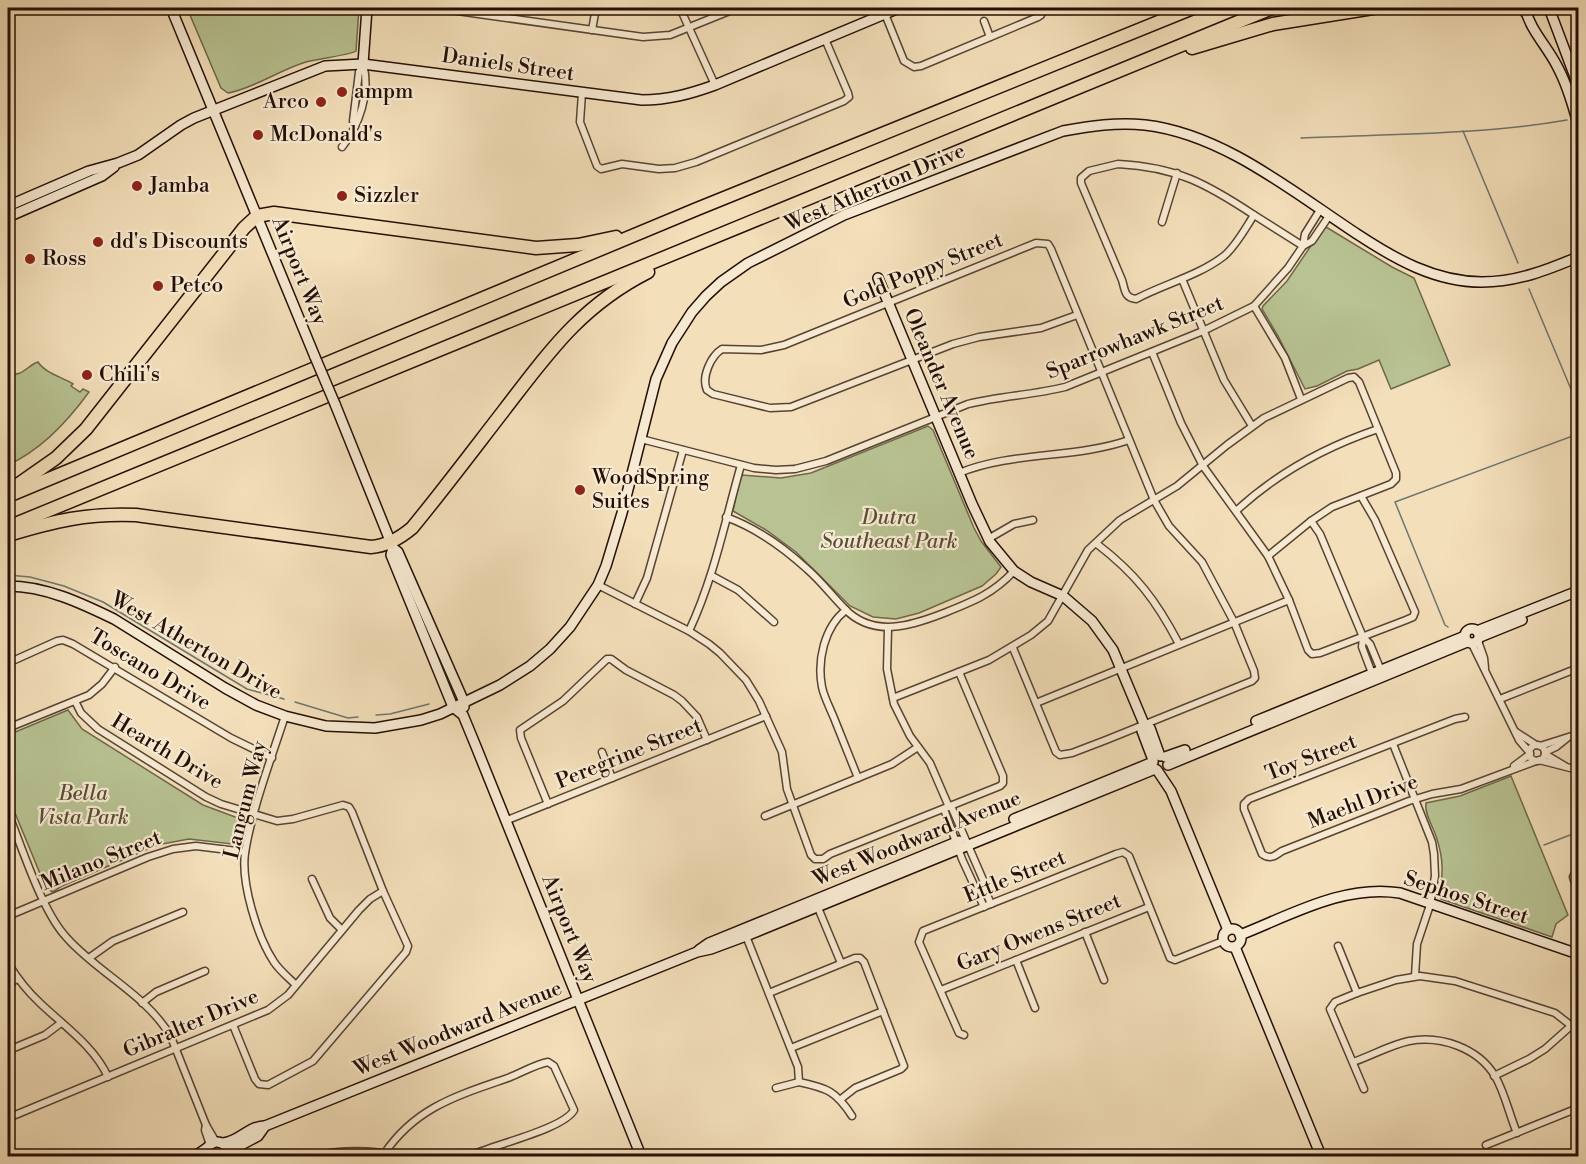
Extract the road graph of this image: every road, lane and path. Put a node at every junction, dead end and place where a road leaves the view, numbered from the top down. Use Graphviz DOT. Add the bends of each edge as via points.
graph roads {
  1 [pos="171,8"];
  2 [pos="366,8"];
  3 [pos="436,8"];
  4 [pos="596,8"];
  5 [pos="680,8"];
  6 [pos="737,8"];
  7 [pos="899,8"];
  8 [pos="1043,8"];
  9 [pos="1130,8"];
  10 [pos="1178,8"];
  11 [pos="1193,8"];
  12 [pos="1272,8"];
  13 [pos="1373,8"];
  14 [pos="1550,8"];
  15 [pos="1113,9"];
  16 [pos="1525,9"];
  17 [pos="885,14"];
  18 [pos="984,21"];
  19 [pos="690,28"];
  20 [pos="592,30"];
  21 [pos="990,37"];
  22 [pos="825,39"];
  23 [pos="1144,60"];
  24 [pos="363,64"];
  25 [pos="1578,84"];
  26 [pos="715,85"];
  27 [pos="991,90"];
  28 [pos="582,93"];
  29 [pos="1576,109"];
  30 [pos="213,111"];
  31 [pos="1578,124"];
  32 [pos="342,147"];
  33 [pos="118,163"];
  34 [pos="1177,173"];
  35 [pos="8,206"];
  36 [pos="698,209"];
  37 [pos="1320,210"];
  38 [pos="1254,215"];
  39 [pos="257,216"];
  40 [pos="1329,216"];
  41 [pos="8,217"];
  42 [pos="1162,222"];
  43 [pos="715,237"];
  44 [pos="1303,246"];
  45 [pos="1578,257"];
  46 [pos="878,278"];
  47 [pos="1182,279"];
  48 [pos="888,303"];
  49 [pos="1254,306"];
  50 [pos="1077,315"];
  51 [pos="1203,331"];
  52 [pos="1152,352"];
  53 [pos="911,359"];
  54 [pos="1102,373"];
  55 [pos="1301,399"];
  56 [pos="935,416"];
  57 [pos="1252,426"];
  58 [pos="1378,429"];
  59 [pos="641,439"];
  60 [pos="1129,440"];
  61 [pos="683,450"];
  62 [pos="741,465"];
  63 [pos="1203,466"];
  64 [pos="959,473"];
  65 [pos="8,491"];
  66 [pos="8,496"];
  67 [pos="1361,496"];
  68 [pos="1154,500"];
  69 [pos="1236,511"];
  70 [pos="726,517"];
  71 [pos="1033,520"];
  72 [pos="1311,521"];
  73 [pos="8,527"];
  74 [pos="8,535"];
  75 [pos="988,539"];
  76 [pos="1097,544"];
  77 [pos="392,545"];
  78 [pos="1268,556"];
  79 [pos="1014,571"];
  80 [pos="712,576"];
  81 [pos="598,585"];
  82 [pos="8,586"];
  83 [pos="1578,591"];
  84 [pos="1063,596"];
  85 [pos="1578,597"];
  86 [pos="1289,600"];
  87 [pos="635,604"];
  88 [pos="846,610"];
  89 [pos="774,622"];
  90 [pos="1234,622"];
  91 [pos="888,628"];
  92 [pos="689,631"];
  93 [pos="1363,637"];
  94 [pos="1473,638"];
  95 [pos="1179,644"];
  96 [pos="1013,648"];
  97 [pos="8,663"];
  98 [pos="114,667"];
  99 [pos="1121,668"];
  100 [pos="1578,668"];
  101 [pos="959,672"];
  102 [pos="1382,673"];
  103 [pos="1373,677"];
  104 [pos="893,699"];
  105 [pos="1500,699"];
  106 [pos="75,701"];
  107 [pos="464,702"];
  108 [pos="1036,703"];
  109 [pos="453,707"];
  110 [pos="463,715"];
  111 [pos="285,716"];
  112 [pos="766,716"];
  113 [pos="1465,717"];
  114 [pos="1144,724"];
  115 [pos="8,728"];
  116 [pos="1516,732"];
  117 [pos="1578,734"];
  118 [pos="1567,738"];
  119 [pos="707,740"];
  120 [pos="1393,744"];
  121 [pos="1538,746"];
  122 [pos="918,747"];
  123 [pos="1556,747"];
  124 [pos="602,752"];
  125 [pos="1530,753"];
  126 [pos="1545,753"];
  127 [pos="272,758"];
  128 [pos="1554,758"];
  129 [pos="1538,760"];
  130 [pos="1160,763"];
  131 [pos="1565,766"];
  132 [pos="1578,770"];
  133 [pos="1506,771"];
  134 [pos="612,778"];
  135 [pos="858,778"];
  136 [pos="1414,799"];
  137 [pos="548,804"];
  138 [pos="792,805"];
  139 [pos="948,807"];
  140 [pos="8,813"];
  141 [pos="255,815"];
  142 [pos="765,816"];
  143 [pos="505,821"];
  144 [pos="962,843"];
  145 [pos="245,852"];
  146 [pos="1267,857"];
  147 [pos="1578,868"];
  148 [pos="312,879"];
  149 [pos="984,888"];
  150 [pos="976,890"];
  151 [pos="383,891"];
  152 [pos="1578,891"];
  153 [pos="44,901"];
  154 [pos="816,903"];
  155 [pos="987,905"];
  156 [pos="1430,905"];
  157 [pos="1149,907"];
  158 [pos="183,912"];
  159 [pos="8,916"];
  160 [pos="342,930"];
  161 [pos="1228,930"];
  162 [pos="1085,932"];
  163 [pos="1240,935"];
  164 [pos="746,936"];
  165 [pos="1223,941"];
  166 [pos="1338,946"];
  167 [pos="1235,947"];
  168 [pos="697,952"];
  169 [pos="1578,954"];
  170 [pos="89,958"];
  171 [pos="1016,960"];
  172 [pos="8,963"];
  173 [pos="841,963"];
  174 [pos="205,971"];
  175 [pos="1415,976"];
  176 [pos="18,979"];
  177 [pos="1104,980"];
  178 [pos="8,983"];
  179 [pos="296,985"];
  180 [pos="941,990"];
  181 [pos="769,993"];
  182 [pos="1357,993"];
  183 [pos="579,1000"];
  184 [pos="142,1003"];
  185 [pos="1035,1008"];
  186 [pos="883,1011"];
  187 [pos="62,1023"];
  188 [pos="1572,1024"];
  189 [pos="233,1025"];
  190 [pos="1578,1031"];
  191 [pos="964,1035"];
  192 [pos="14,1048"];
  193 [pos="791,1048"];
  194 [pos="176,1049"];
  195 [pos="1353,1062"];
  196 [pos="1494,1076"];
  197 [pos="108,1077"];
  198 [pos="799,1082"];
  199 [pos="776,1088"];
  200 [pos="1364,1089"];
  201 [pos="841,1099"];
  202 [pos="1578,1108"];
  203 [pos="852,1116"];
  204 [pos="8,1118"];
  205 [pos="1517,1132"];
  206 [pos="1486,1145"];
  207 [pos="217,1149"];
  208 [pos="384,1154"];
  209 [pos="195,1156"];
  210 [pos="310,1156"];
  211 [pos="399,1156"];
  212 [pos="470,1156"];
  213 [pos="641,1156"];
  214 [pos="1321,1156"];
  1 -- 30 [label="street, Airport Way"];
  2 -- 24 [label="street"];
  3 -- 20 [label="street"];
  4 -- 20 [label="street"];
  5 -- 19 [label="street"];
  6 -- 19 [label="street"];
  7 -- 17 [label="street, Daniels Street"];
  8 -- 21 [label="street" via="1038,17"];
  9 -- 15 [label="street"];
  10 -- 27 [label="highway"];
  11 -- 27 [label="highway"];
  12 -- 23 [label="highway"];
  13 -- 23 [label="highway" via="1273,24"];
  14 -- 25 [label="street"];
  16 -- 29 [label="street"];
  17 -- 21 [label="street" via="904,61 914,67"];
  17 -- 22 [label="street, Daniels Street"];
  18 -- 21 [label="street"];
  19 -- 20 [label="street" via="660,37"];
  19 -- 26 [label="street"];
  22 -- 26 [label="street, Daniels Street"];
  22 -- 28 [label="street" via="849,97 675,168 597,166 580,122"];
  23 -- 43 [label="highway"];
  24 -- 28 [label="street, Daniels Street"];
  24 -- 30 [label="street, Daniels Street" via="325,66"];
  24 -- 32 [label="street" via="355,126"];
  26 -- 28 [label="street, Daniels Street" via="659,100"];
  27 -- 36 [label="highway"];
  29 -- 31 [label="street"];
  30 -- 33 [label="street, Daniels Street" via="181,124 138,155"];
  30 -- 39 [label="street, Airport Way"];
  33 -- 35 [label="street, Daniels Street" via="89,171"];
  33 -- 41 [label="street, Daniels Street" via="102,176"];
  34 -- 38 [label="street" via="1218,191"];
  34 -- 42 [label="street"];
  34 -- 47 [label="street" via="1118,164 1089,171 1081,183 1130,298"];
  36 -- 39 [label="highway" via="603,240 536,248 274,213"];
  36 -- 66 [label="highway"];
  37 -- 40 [label="street, West Atherton Drive"];
  37 -- 44 [label="street" via="1305,234"];
  37 -- 59 [label="street, West Atherton Drive" via="1217,145 1182,132 1143,125 1109,125 1050,135 844,215 765,253 721,282 692,312 672,343 656,379"];
  38 -- 44 [label="street"];
  38 -- 47 [label="street" via="1225,255"];
  39 -- 65 [label="highway" via="86,429 56,458"];
  39 -- 77 [label="street, Airport Way, bridge"];
  40 -- 44 [label="street" via="1312,241"];
  40 -- 45 [label="street, West Atherton Drive" via="1401,261 1450,278 1483,282 1517,279"];
  43 -- 73 [label="highway"];
  43 -- 77 [label="highway" via="636,278 572,326 412,528"];
  44 -- 49 [label="street, Sparrowhawk Street"];
  46 -- 48 [label="street, Oleander Avenue"];
  47 -- 51 [label="street"];
  48 -- 50 [label="street, Gold Poppy Street" via="1036,243 1048,244"];
  48 -- 53 [label="street, Oleander Avenue"];
  48 -- 53 [label="street, Gold Poppy Street" via="773,349 722,349 714,357 704,384 713,394 770,408 791,407"];
  49 -- 51 [label="street, Sparrowhawk Street"];
  49 -- 55 [label="street" via="1285,358"];
  50 -- 53 [label="street" via="1041,328 953,344"];
  50 -- 54 [label="street"];
  51 -- 52 [label="street, Sparrowhawk Street"];
  51 -- 57 [label="street" via="1224,380"];
  52 -- 54 [label="street, Sparrowhawk Street"];
  52 -- 63 [label="street"];
  53 -- 56 [label="street, Oleander Avenue"];
  54 -- 56 [label="street, Sparrowhawk Street" via="1065,387 990,398"];
  54 -- 60 [label="street"];
  55 -- 57 [label="street"];
  55 -- 58 [label="street" via="1354,377"];
  56 -- 62 [label="street, Sparrowhawk Street" via="805,468 776,470"];
  56 -- 64 [label="street, Oleander Avenue"];
  57 -- 63 [label="street"];
  58 -- 67 [label="street" via="1396,479"];
  58 -- 69 [label="street" via="1294,467"];
  59 -- 61 [label="street, Sparrowhawk Street"];
  59 -- 81 [label="street, West Atherton Drive"];
  60 -- 64 [label="street" via="1102,448 997,461"];
  60 -- 68 [label="street"];
  61 -- 62 [label="street, Sparrowhawk Street"];
  61 -- 87 [label="street" via="647,578"];
  62 -- 70 [label="street"];
  63 -- 68 [label="street"];
  63 -- 69 [label="street"];
  64 -- 75 [label="street, Oleander Avenue"];
  67 -- 72 [label="street" via="1332,507"];
  67 -- 93 [label="street" via="1415,612 1413,617"];
  68 -- 76 [label="street" via="1120,520"];
  68 -- 90 [label="street" via="1169,526 1202,562"];
  69 -- 78 [label="street"];
  70 -- 80 [label="street"];
  70 -- 88 [label="street" via="764,536 808,569"];
  71 -- 75 [label="street" via="1014,524"];
  72 -- 78 [label="street"];
  72 -- 93 [label="street"];
  74 -- 77 [label="highway" via="69,518 112,514 371,547"];
  75 -- 79 [label="street, Oleander Avenue"];
  76 -- 84 [label="street" via="1088,550"];
  76 -- 95 [label="street" via="1148,593"];
  77 -- 107 [label="street, Airport Way"];
  77 -- 109 [label="street, Airport Way" via="391,555"];
  78 -- 86 [label="street"];
  79 -- 84 [label="street"];
  79 -- 91 [label="street" via="981,598 919,623"];
  80 -- 89 [label="street" via="738,590"];
  80 -- 92 [label="street"];
  81 -- 87 [label="street"];
  81 -- 107 [label="street, West Atherton Drive" via="550,649 510,680"];
  82 -- 111 [label="street, West Atherton Drive" via="67,598 95,610 225,688"];
  83 -- 94 [label="street, West Woodward Avenue"];
  84 -- 96 [label="street" via="1048,621"];
  84 -- 99 [label="street" via="1104,635"];
  85 -- 94 [label="street, West Woodward Avenue"];
  86 -- 90 [label="street"];
  86 -- 93 [label="street" via="1312,654"];
  87 -- 92 [label="street"];
  88 -- 91 [label="street" via="869,624"];
  88 -- 135 [label="street" via="835,621 826,640 821,674 824,693"];
  90 -- 95 [label="street"];
  90 -- 114 [label="street" via="1255,678"];
  91 -- 104 [label="street" via="887,669"];
  92 -- 112 [label="street" via="733,666"];
  93 -- 102 [label="street"];
  93 -- 103 [label="street" via="1362,647"];
  94 -- 102 [label="street, West Woodward Avenue"];
  94 -- 105 [label="street"];
  95 -- 99 [label="street"];
  96 -- 101 [label="street"];
  96 -- 108 [label="street"];
  97 -- 98 [label="street, Toscano Drive" via="63,640"];
  98 -- 106 [label="street" via="102,684"];
  98 -- 127 [label="street, Toscano Drive" via="231,738"];
  99 -- 108 [label="street"];
  99 -- 114 [label="street"];
  100 -- 105 [label="street"];
  101 -- 104 [label="street"];
  101 -- 139 [label="street" via="1004,780 1000,786"];
  102 -- 103 [label="street, West Woodward Avenue"];
  103 -- 130 [label="street, West Woodward Avenue"];
  104 -- 122 [label="street"];
  105 -- 116 [label="street"];
  106 -- 115 [label="street"];
  106 -- 141 [label="street, Hearth Drive" via="98,729 210,800"];
  107 -- 109 [label="street, West Atherton Drive"];
  107 -- 110 [label="street, Airport Way"];
  108 -- 114 [label="street" via="1060,755"];
  109 -- 110 [label="street, Airport Way"];
  109 -- 111 [label="street, West Atherton Drive" via="421,720 375,728 326,726"];
  110 -- 143 [label="street, Airport Way"];
  111 -- 127 [label="street, Langum Way"];
  112 -- 119 [label="street, Peregrine Street"];
  112 -- 138 [label="street" via="783,757"];
  113 -- 120 [label="street, Toy Street"];
  114 -- 130 [label="street" via="1142,731"];
  116 -- 121 [label="street"];
  116 -- 125 [label="street"];
  117 -- 118 [label="street"];
  118 -- 121 [label="street"];
  118 -- 123 [label="street"];
  119 -- 134 [label="street, Peregrine Street"];
  119 -- 137 [label="street" via="697,717 682,701 607,659 563,701 520,730"];
  120 -- 136 [label="street"];
  120 -- 146 [label="street, Toy Street" via="1248,799 1244,806 1260,851"];
  121 -- 125 [label="street" via="1531,748"];
  121 -- 126 [label="street"];
  122 -- 135 [label="street" via="896,762"];
  122 -- 139 [label="street" via="930,763"];
  123 -- 126 [label="street"];
  123 -- 128 [label="street"];
  124 -- 134 [label="street"];
  125 -- 129 [label="street" via="1532,759"];
  125 -- 133 [label="street, Maehl Drive"];
  126 -- 128 [label="street"];
  126 -- 129 [label="street"];
  127 -- 141 [label="street, Langum Way"];
  128 -- 131 [label="street"];
  129 -- 131 [label="street"];
  129 -- 133 [label="street, Maehl Drive"];
  130 -- 144 [label="street, West Woodward Avenue"];
  130 -- 161 [label="street"];
  131 -- 132 [label="street"];
  133 -- 136 [label="street, Maehl Drive" via="1461,789"];
  134 -- 137 [label="street, Peregrine Street"];
  135 -- 138 [label="street"];
  136 -- 146 [label="street, Maehl Drive"];
  136 -- 156 [label="street" via="1434,854"];
  137 -- 143 [label="street, Peregrine Street"];
  138 -- 139 [label="street" via="812,858 819,860"];
  138 -- 142 [label="street"];
  139 -- 144 [label="street"];
  140 -- 153 [label="street"];
  141 -- 145 [label="street, Langum Way"];
  141 -- 151 [label="street, Hearth Drive" via="277,821 337,806 349,807"];
  143 -- 183 [label="street, Airport Way"];
  144 -- 149 [label="street"];
  144 -- 150 [label="street"];
  144 -- 154 [label="street, West Woodward Avenue"];
  145 -- 153 [label="street, Milano Street" via="196,846 174,849"];
  145 -- 179 [label="street, Langum Way" via="246,881 257,925 274,962"];
  147 -- 152 [label="street" via="1573,877"];
  148 -- 160 [label="street" via="330,918"];
  149 -- 150 [label="street"];
  149 -- 155 [label="street"];
  150 -- 155 [label="street"];
  151 -- 160 [label="street, Gibralter Drive" via="370,899"];
  151 -- 189 [label="street" via="408,945 406,952 313,1061 268,1085 259,1084"];
  153 -- 159 [label="street, Milano Street"];
  153 -- 170 [label="street" via="65,937"];
  154 -- 164 [label="street, West Woodward Avenue"];
  154 -- 168 [label="street, West Woodward Avenue" via="709,943"];
  154 -- 173 [label="street"];
  155 -- 157 [label="street, Ettle Street" via="1126,853"];
  155 -- 180 [label="street, Ettle Street" via="923,931 919,942"];
  156 -- 163 [label="street, Sephos Street" via="1400,893 1358,892"];
  156 -- 169 [label="street, Sephos Street"];
  156 -- 175 [label="street" via="1418,944"];
  157 -- 162 [label="street, Gary Owens Street"];
  157 -- 165 [label="street" via="1170,958 1175,960"];
  158 -- 170 [label="street" via="112,941"];
  160 -- 179 [label="street, Gibralter Drive"];
  161 -- 163 [label="street"];
  161 -- 165 [label="street"];
  162 -- 171 [label="street, Gary Owens Street"];
  162 -- 177 [label="street"];
  163 -- 167 [label="street"];
  164 -- 168 [label="street, West Woodward Avenue"];
  164 -- 181 [label="street"];
  165 -- 167 [label="street"];
  166 -- 182 [label="street"];
  167 -- 214 [label="street"];
  168 -- 183 [label="street, West Woodward Avenue"];
  170 -- 184 [label="street"];
  171 -- 180 [label="street, Gary Owens Street"];
  171 -- 185 [label="street"];
  172 -- 176 [label="street"];
  173 -- 181 [label="street"];
  173 -- 186 [label="street" via="855,957 864,962"];
  174 -- 184 [label="street" via="156,992"];
  175 -- 182 [label="street"];
  175 -- 188 [label="street" via="1455,981 1555,1013"];
  176 -- 178 [label="street"];
  176 -- 187 [label="street"];
  179 -- 189 [label="street, Gibralter Drive" via="268,1010"];
  180 -- 191 [label="street" via="959,1033"];
  181 -- 193 [label="street"];
  182 -- 195 [label="street" via="1332,1005 1331,1014"];
  183 -- 207 [label="street, West Woodward Avenue" via="265,1126 258,1136"];
  183 -- 213 [label="street, Airport Way"];
  184 -- 194 [label="street" via="168,1031"];
  186 -- 193 [label="street"];
  186 -- 201 [label="street" via="904,1066 855,1088"];
  187 -- 192 [label="street"];
  187 -- 197 [label="street" via="95,1055"];
  188 -- 190 [label="street"];
  188 -- 196 [label="street" via="1545,1049"];
  189 -- 194 [label="street, Gibralter Drive"];
  193 -- 198 [label="street"];
  194 -- 197 [label="street, Gibralter Drive"];
  194 -- 207 [label="street"];
  195 -- 196 [label="street" via="1411,1040 1438,1041 1455,1044 1477,1056"];
  195 -- 200 [label="street"];
  196 -- 205 [label="street"];
  197 -- 204 [label="street, Gibralter Drive"];
  198 -- 199 [label="street"];
  198 -- 201 [label="street" via="821,1086"];
  201 -- 203 [label="street"];
  202 -- 205 [label="street"];
  205 -- 206 [label="street"];
  207 -- 209 [label="street, West Woodward Avenue"];
  208 -- 210 [label="street" via="347,1151"];
  208 -- 211 [label="street"];
  208 -- 212 [label="street" via="411,1122 438,1104 539,1064 548,1062 554,1066 574,1110 571,1117"];
}
